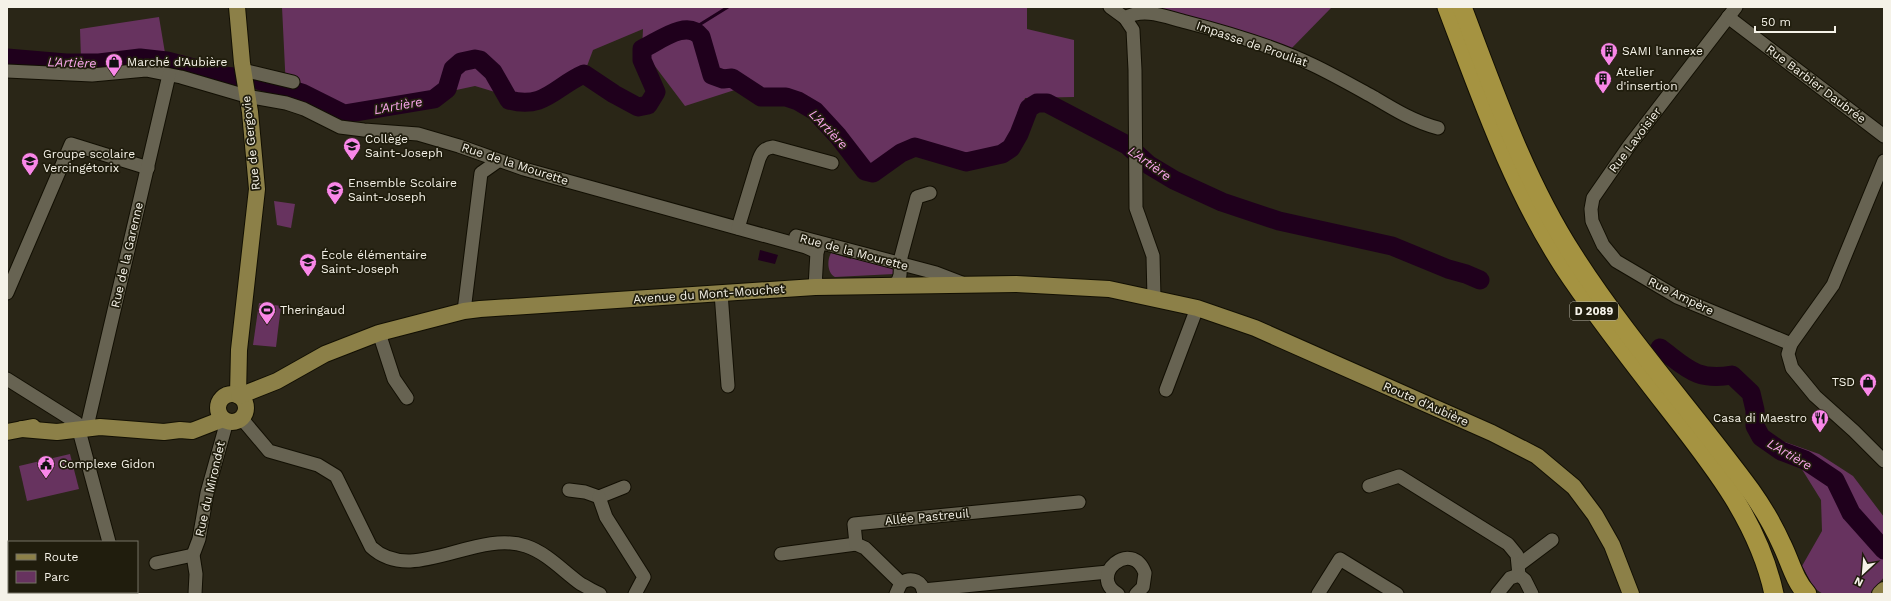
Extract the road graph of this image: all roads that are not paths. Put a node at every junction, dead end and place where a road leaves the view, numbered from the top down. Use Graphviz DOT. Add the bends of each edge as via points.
graph roads {
  1 [pos="237,7"];
  2 [pos="1110,7"];
  3 [pos="1447,7"];
  4 [pos="1462,7"];
  5 [pos="1732,12"];
  6 [pos="1125,18"];
  7 [pos="7,71"];
  8 [pos="169,75"];
  9 [pos="293,82"];
  10 [pos="244,83"];
  11 [pos="1438,128"];
  12 [pos="1884,136"];
  13 [pos="498,160"];
  14 [pos="1884,161"];
  15 [pos="832,163"];
  16 [pos="148,168"];
  17 [pos="930,193"];
  18 [pos="1592,221"];
  19 [pos="740,225"];
  20 [pos="819,247"];
  21 [pos="901,264"];
  22 [pos="968,285"];
  23 [pos="892,286"];
  24 [pos="815,287"];
  25 [pos="7,293"];
  26 [pos="721,293"];
  27 [pos="1154,298"];
  28 [pos="1197,308"];
  29 [pos="464,311"];
  30 [pos="379,333"];
  31 [pos="1791,344"];
  32 [pos="239,350"];
  33 [pos="239,371"];
  34 [pos="7,379"];
  35 [pos="272,383"];
  36 [pos="728,386"];
  37 [pos="1166,390"];
  38 [pos="407,398"];
  39 [pos="233,407"];
  40 [pos="86,425"];
  41 [pos="15,430"];
  42 [pos="1884,461"];
  43 [pos="624,486"];
  44 [pos="1369,486"];
  45 [pos="569,490"];
  46 [pos="599,497"];
  47 [pos="1079,502"];
  48 [pos="1552,540"];
  49 [pos="109,541"];
  50 [pos="856,544"];
  51 [pos="781,554"];
  52 [pos="193,555"];
  53 [pos="156,563"];
  54 [pos="1519,570"];
  55 [pos="1108,572"];
  56 [pos="898,588"];
  57 [pos="1884,590"];
  58 [pos="924,592"];
  59 [pos="1144,592"];
  60 [pos="195,594"];
  61 [pos="600,594"];
  62 [pos="635,594"];
  63 [pos="1118,594"];
  64 [pos="1318,594"];
  65 [pos="1397,594"];
  66 [pos="1497,594"];
  67 [pos="1532,594"];
  68 [pos="1631,594"];
  69 [pos="1774,594"];
  70 [pos="1806,594"];
  71 [pos="1880,594"];
  1 -- 10 [label="main road, Rue de Gergovie"];
  2 -- 6 [label="street"];
  3 -- 69 [label="highway, D 2089" via="1527,205 1606,328 1711,462 1739,505 1755,539"];
  4 -- 70 [label="highway, D 2089" via="1499,105 1538,194 1572,255 1752,493"];
  5 -- 12 [label="street, Rue Barbier Daubrée"];
  5 -- 18 [label="street, Rue Lavoisier" via="1629,146 1593,198"];
  6 -- 11 [label="street, Impasse de Prouliat" via="1141,12 1156,14 1226,33 1290,55 1406,116"];
  6 -- 27 [label="street" via="1133,30 1135,42 1136,208 1153,256"];
  7 -- 8 [label="street" via="92,76 146,70"];
  8 -- 10 [label="street"];
  8 -- 16 [label="street, Rue de la Garenne"];
  9 -- 10 [label="street"];
  10 -- 13 [label="street, Rue de la Mourette" via="340,127 418,134"];
  10 -- 32 [label="main road, Rue de Gergovie" via="257,189"];
  13 -- 19 [label="street, Rue de la Mourette"];
  13 -- 29 [label="street" via="481,173"];
  14 -- 31 [label="street" via="1833,285"];
  15 -- 19 [label="street" via="774,147 762,151"];
  16 -- 25 [label="street" via="71,144"];
  16 -- 40 [label="street, Rue de la Garenne"];
  17 -- 21 [label="street" via="917,197"];
  18 -- 31 [label="street, Rue Ampère" via="1603,245 1616,261 1677,297"];
  19 -- 20 [label="street, Rue de la Mourette" via="806,247"];
  20 -- 21 [label="street, Rue de la Mourette"];
  20 -- 24 [label="street, Rue de la Mourette"];
  21 -- 22 [label="street, Rue de la Mourette"];
  21 -- 23 [label="street" via="898,281"];
  22 -- 23 [label="main road, Avenue du Mont-Mouchet"];
  22 -- 27 [label="main road, Avenue du Mont-Mouchet" via="1016,284 1097,288"];
  23 -- 24 [label="main road, Avenue du Mont-Mouchet"];
  24 -- 26 [label="main road, Avenue du Mont-Mouchet"];
  26 -- 29 [label="main road, Avenue du Mont-Mouchet"];
  26 -- 36 [label="street"];
  27 -- 28 [label="main road, Route d'Aubière"];
  28 -- 37 [label="street"];
  28 -- 68 [label="main road, Route d'Aubière" via="1255,328 1492,433 1537,456 1574,487 1596,515 1612,545"];
  29 -- 30 [label="main road, Avenue du Mont-Mouchet"];
  30 -- 35 [label="main road, Avenue du Mont-Mouchet" via="325,354"];
  30 -- 38 [label="street" via="394,379"];
  31 -- 42 [label="street" via="1788,354 1792,368 1815,396"];
  32 -- 33 [label="main road, Rue de Gergovie"];
  32 -- 39 [label="main road, Rue de Gergovie"];
  33 -- 35 [label="main road"];
  33 -- 39 [label="main road, Rue de Gergovie"];
  34 -- 40 [label="street"];
  35 -- 39 [label="main road, Avenue du Mont-Mouchet"];
  39 -- 40 [label="main road, Avenue du Mont-Mouchet" via="188,422 180,430 164,432"];
  39 -- 52 [label="street, Rue du Mirondet" via="207,493 199,539"];
  39 -- 61 [label="street" via="269,451 318,465 336,476 371,547 380,555 393,561 412,560 440,557 482,544 501,542 526,546 555,562 581,584"];
  40 -- 41 [label="main road, Avenue du Mont-Mouchet" via="57,432"];
  40 -- 49 [label="street"];
  43 -- 46 [label="street"];
  44 -- 54 [label="street" via="1399,476 1508,544 1517,555"];
  45 -- 46 [label="street"];
  46 -- 62 [label="street" via="606,517 644,577"];
  47 -- 50 [label="street, Allée Pastreuil" via="854,524"];
  48 -- 54 [label="street"];
  50 -- 51 [label="street"];
  50 -- 56 [label="street" via="865,548"];
  52 -- 53 [label="street"];
  52 -- 60 [label="street, Rue du Mirondet" via="196,574"];
  54 -- 66 [label="street"];
  54 -- 67 [label="street"];
  55 -- 58 [label="street"];
  55 -- 59 [label="street" via="1120,559 1138,561 1144,568 1146,578"];
  55 -- 63 [label="street" via="1109,584"];
  56 -- 58 [label="street" via="909,579 922,586"];
  57 -- 71 [label="main road"];
  64 -- 65 [label="street" via="1340,559"];
}
